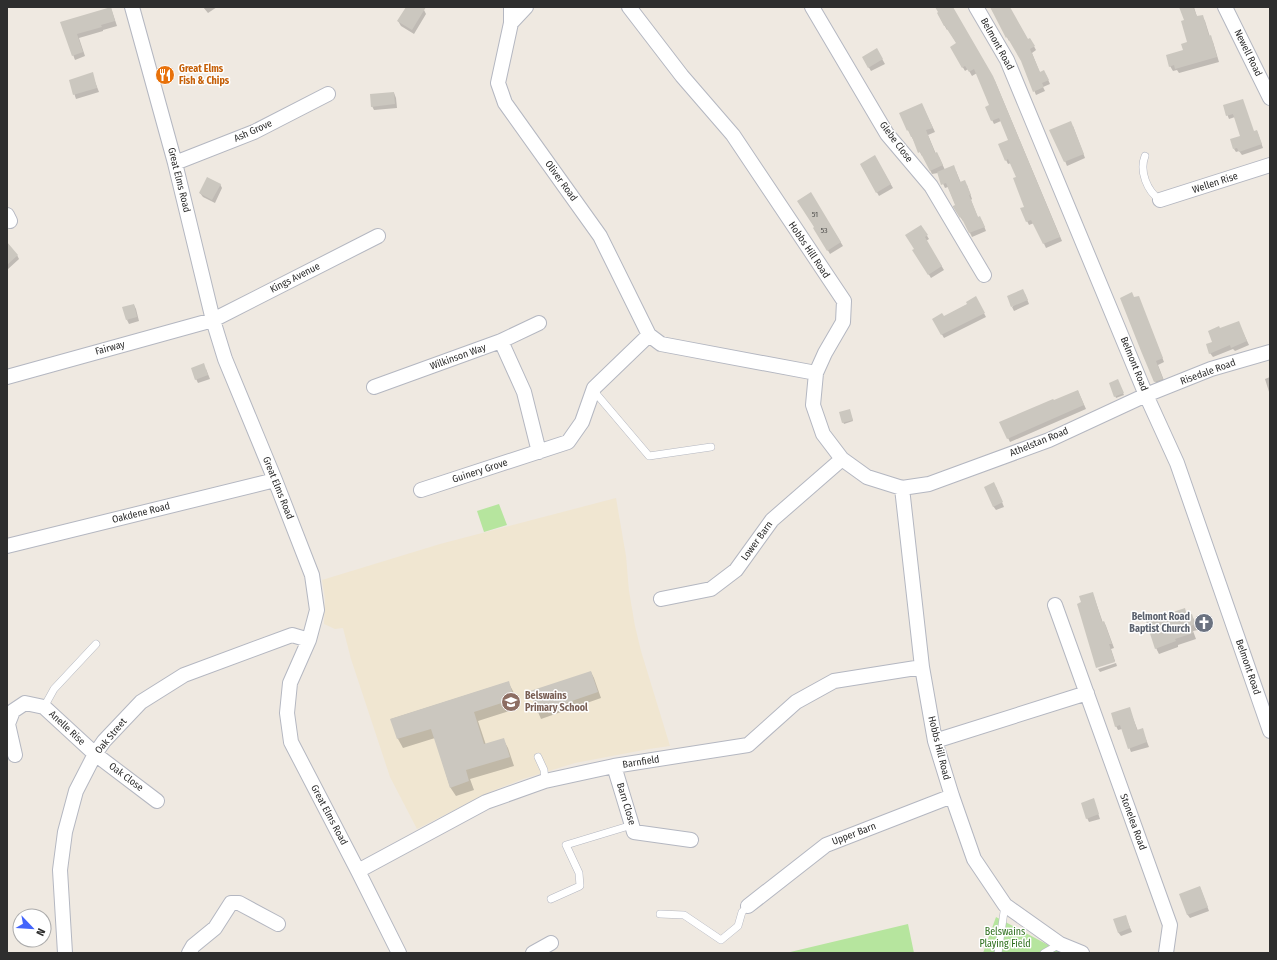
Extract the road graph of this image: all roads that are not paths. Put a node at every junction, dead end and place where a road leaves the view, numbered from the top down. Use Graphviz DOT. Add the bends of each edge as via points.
graph roads {
  1 [pos="132,7"];
  2 [pos="510,7"];
  3 [pos="526,7"];
  4 [pos="629,7"];
  5 [pos="812,7"];
  6 [pos="976,7"];
  7 [pos="1226,7"];
  8 [pos="511,23"];
  9 [pos="328,94"];
  10 [pos="1270,98"];
  11 [pos="1145,156"];
  12 [pos="175,163"];
  13 [pos="1270,165"];
  14 [pos="1160,200"];
  15 [pos="378,236"];
  16 [pos="984,275"];
  17 [pos="213,320"];
  18 [pos="539,323"];
  19 [pos="649,335"];
  20 [pos="502,341"];
  21 [pos="1270,352"];
  22 [pos="816,373"];
  23 [pos="7,377"];
  24 [pos="374,387"];
  25 [pos="593,390"];
  26 [pos="1146,395"];
  27 [pos="711,447"];
  28 [pos="539,452"];
  29 [pos="842,459"];
  30 [pos="275,480"];
  31 [pos="929,484"];
  32 [pos="902,488"];
  33 [pos="420,490"];
  34 [pos="7,546"];
  35 [pos="661,599"];
  36 [pos="1055,605"];
  37 [pos="309,640"];
  38 [pos="96,644"];
  39 [pos="922,667"];
  40 [pos="1087,693"];
  41 [pos="44,707"];
  42 [pos="1270,731"];
  43 [pos="935,741"];
  44 [pos="95,754"];
  45 [pos="15,755"];
  46 [pos="538,757"];
  47 [pos="614,766"];
  48 [pos="545,781"];
  49 [pos="952,796"];
  50 [pos="157,801"];
  51 [pos="632,825"];
  52 [pos="691,840"];
  53 [pos="358,870"];
  54 [pos="551,899"];
  55 [pos="1005,905"];
  56 [pos="748,906"];
  57 [pos="660,914"];
  58 [pos="278,924"];
  59 [pos="551,943"];
  60 [pos="1060,944"];
  61 [pos="65,953"];
  62 [pos="189,953"];
  63 [pos="399,953"];
  64 [pos="533,953"];
  65 [pos="998,953"];
  66 [pos="1044,953"];
  67 [pos="1082,953"];
  68 [pos="1166,953"];
  1 -- 12 [label="street, Great Elms Road"];
  2 -- 8 [label="street, Oliver Road"];
  3 -- 8 [label="street"];
  4 -- 22 [label="street, Hobbs Hill Road" via="682,76 733,135 844,301 843,322"];
  5 -- 16 [label="street, Glebe Close" via="887,134 931,186"];
  6 -- 26 [label="street, Belmont Road" via="1008,60"];
  7 -- 10 [label="street, Newell Road"];
  8 -- 19 [label="street, Oliver Road" via="498,83 505,103 600,236"];
  9 -- 12 [label="street, Ash Grove" via="254,132"];
  11 -- 14 [label="lane" via="1142,168 1151,193"];
  12 -- 17 [label="street, Great Elms Road"];
  13 -- 14 [label="street, Wellen Rise"];
  15 -- 17 [label="street, Kings Avenue"];
  17 -- 23 [label="street, Fairway"];
  17 -- 30 [label="street, Great Elms Road" via="225,359"];
  18 -- 20 [label="street, Wilkinson Way"];
  19 -- 22 [label="street" via="661,344"];
  19 -- 25 [label="street"];
  20 -- 24 [label="street, Wilkinson Way"];
  20 -- 28 [label="street" via="524,392"];
  21 -- 26 [label="street, Risedale Road" via="1210,370"];
  22 -- 29 [label="street, Hobbs Hill Road" via="813,405 823,434"];
  25 -- 27 [label="lane" via="649,456"];
  25 -- 28 [label="street, Guinery Grove" via="582,422 568,442"];
  26 -- 31 [label="street, Athelstan Road" via="1049,440"];
  26 -- 42 [label="street, Belmont Road" via="1177,463"];
  28 -- 33 [label="street, Guinery Grove"];
  29 -- 32 [label="street, Hobbs Hill Road" via="867,477"];
  29 -- 35 [label="street, Lower Barn" via="772,520 736,570 711,589"];
  30 -- 34 [label="street, Oakdene Road"];
  30 -- 37 [label="street, Great Elms Road" via="312,575 316,610"];
  31 -- 32 [label="street, Hobbs Hill Road"];
  32 -- 39 [label="street, Hobbs Hill Road"];
  36 -- 40 [label="street, Stonelea Road"];
  37 -- 44 [label="street, Oak Street" via="292,635 184,675 141,702"];
  37 -- 53 [label="street, Great Elms Road" via="290,683 287,713 291,742"];
  38 -- 41 [label="lane" via="54,689"];
  39 -- 43 [label="street, Hobbs Hill Road"];
  39 -- 47 [label="street, Barnfield" via="834,681 796,702 748,745"];
  40 -- 43 [label="street"];
  40 -- 68 [label="street, Stonelea Road" via="1170,925"];
  41 -- 44 [label="street, Anelle Rise"];
  41 -- 45 [label="street, Anelle Rise" via="25,703 13,711 8,724"];
  43 -- 49 [label="street, Hobbs Hill Road"];
  44 -- 50 [label="street, Oak Close"];
  44 -- 61 [label="street, Oak Street" via="76,791 65,832 60,870"];
  46 -- 48 [label="lane" via="544,770"];
  47 -- 48 [label="street, Barnfield"];
  47 -- 51 [label="street, Barn Close"];
  48 -- 53 [label="street, Barnfield" via="486,802"];
  49 -- 55 [label="street, Hobbs Hill Road" via="974,859"];
  49 -- 56 [label="street, Upper Barn" via="826,845"];
  51 -- 52 [label="street, Barn Close" via="634,832"];
  51 -- 54 [label="lane" via="566,845 579,873 580,886"];
  53 -- 63 [label="street, Great Elms Road"];
  55 -- 60 [label="street, Hobbs Hill Road"];
  55 -- 65 [label="lane"];
  56 -- 57 [label="lane" via="742,912 738,926 721,940 684,915"];
  58 -- 62 [label="street" via="239,904 231,903 215,928 192,946"];
  59 -- 64 [label="street"];
  60 -- 66 [label="lane"];
  60 -- 67 [label="street, Hobbs Hill Road"];
}
